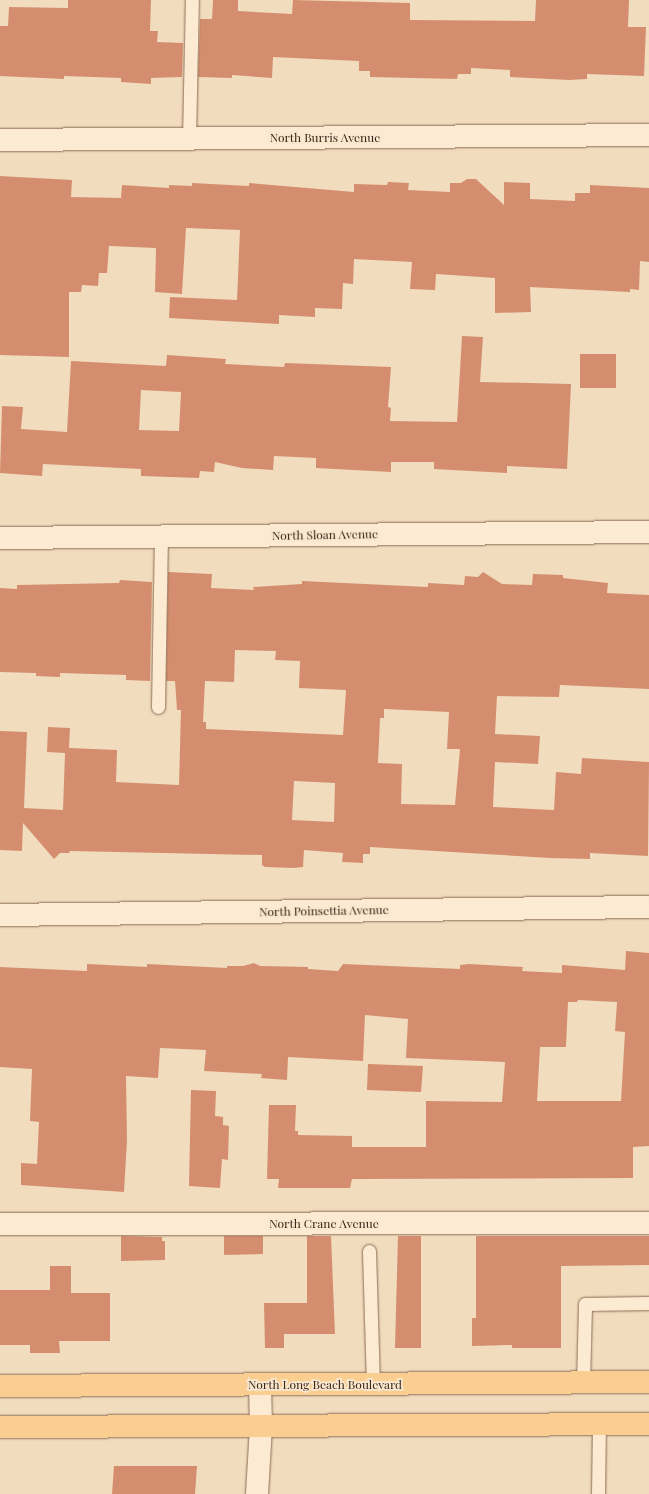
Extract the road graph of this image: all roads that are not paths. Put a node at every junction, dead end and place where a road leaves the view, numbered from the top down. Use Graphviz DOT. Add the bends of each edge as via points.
graph roads {
  1 [pos="192,0"];
  2 [pos="649,135"];
  3 [pos="189,139"];
  4 [pos="0,140"];
  5 [pos="649,532"];
  6 [pos="161,537"];
  7 [pos="0,538"];
  8 [pos="158,707"];
  9 [pos="649,907"];
  10 [pos="0,915"];
  11 [pos="649,1223"];
  12 [pos="0,1224"];
  13 [pos="369,1251"];
  14 [pos="649,1303"];
  15 [pos="649,1382"];
  16 [pos="583,1383"];
  17 [pos="260,1385"];
  18 [pos="373,1385"];
  19 [pos="0,1386"];
  20 [pos="599,1424"];
  21 [pos="649,1424"];
  22 [pos="261,1426"];
  23 [pos="0,1427"];
  24 [pos="257,1494"];
  25 [pos="598,1494"];
  1 -- 3 [label="lane"];
  2 -- 3 [label="street, North Burris Avenue"];
  3 -- 4 [label="street, North Burris Avenue"];
  5 -- 6 [label="street, North Sloan Avenue"];
  6 -- 7 [label="street, North Sloan Avenue"];
  6 -- 8 [label="lane"];
  9 -- 10 [label="street, North Poinsettia Avenue"];
  11 -- 12 [label="street, North Crane Avenue"];
  13 -- 18 [label="lane"];
  14 -- 16 [label="lane" via="585,1304"];
  15 -- 16 [label="main road, North Long Beach Boulevard"];
  16 -- 18 [label="main road, North Long Beach Boulevard"];
  17 -- 18 [label="main road, North Long Beach Boulevard"];
  17 -- 19 [label="main road, North Long Beach Boulevard"];
  17 -- 22 [label="street"];
  20 -- 21 [label="main road"];
  20 -- 22 [label="main road"];
  20 -- 25 [label="lane"];
  22 -- 23 [label="main road"];
  22 -- 24 [label="street"];
}
